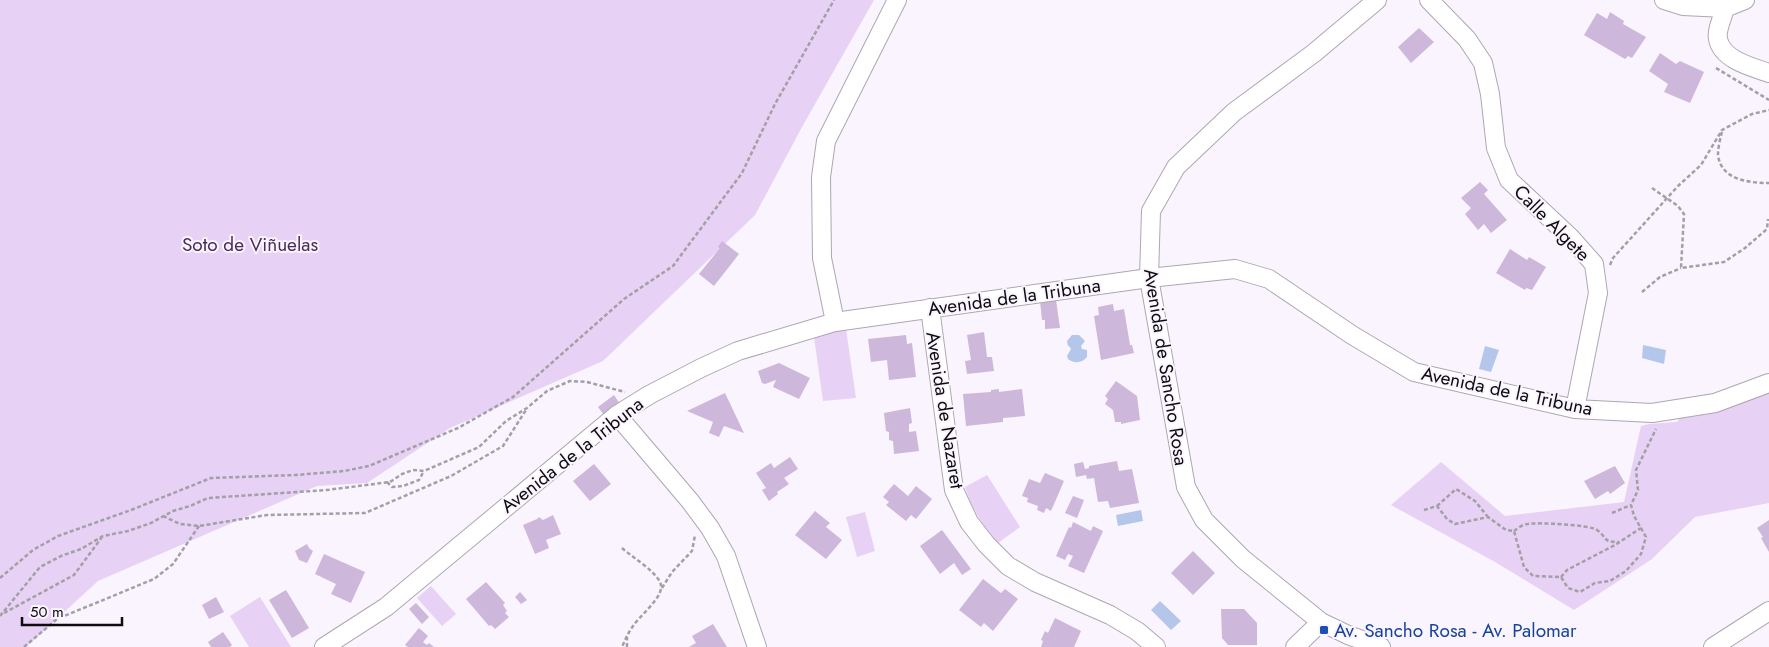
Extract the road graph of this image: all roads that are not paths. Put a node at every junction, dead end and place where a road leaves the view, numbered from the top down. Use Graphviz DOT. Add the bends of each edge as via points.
graph roads {
  1 [pos="897,0"];
  2 [pos="1377,0"];
  3 [pos="1429,0"];
  4 [pos="1664,0"];
  5 [pos="1745,0"];
  6 [pos="1725,8"];
  7 [pos="1769,73"];
  8 [pos="1149,278"];
  9 [pos="930,308"];
  10 [pos="834,322"];
  11 [pos="1769,383"];
  12 [pos="1575,409"];
  13 [pos="617,415"];
  14 [pos="1769,611"];
  15 [pos="1322,622"];
  16 [pos="324,647"];
  17 [pos="757,647"];
  18 [pos="1156,647"];
  19 [pos="1295,647"];
  20 [pos="1381,647"];
  21 [pos="1713,647"];
  1 -- 10 [label="street" via="826,142 821,178 822,258"];
  2 -- 8 [label="street, Avenida de Sancho Rosa" via="1314,53 1234,112 1176,167 1151,211"];
  3 -- 12 [label="street, Calle Algete" via="1467,40 1483,63 1496,148 1509,180 1594,264 1598,293"];
  4 -- 6 [label="street" via="1683,6"];
  5 -- 6 [label="street"];
  6 -- 7 [label="street" via="1718,37 1721,47 1734,59"];
  8 -- 9 [label="street, Avenida de la Tribuna"];
  8 -- 12 [label="street, Avenida de la Tribuna" via="1236,269 1269,279 1414,372"];
  8 -- 15 [label="street, Avenida de Sancho Rosa" via="1186,487 1210,526 1243,558"];
  9 -- 10 [label="street, Avenida de la Tribuna"];
  9 -- 18 [label="street, Avenida de Nazaret" via="954,490 969,522 1008,566 1035,582 1110,615"];
  10 -- 13 [label="street, Avenida de la Tribuna" via="738,351 700,368"];
  11 -- 12 [label="street, Avenida de la Tribuna" via="1715,403 1652,413"];
  13 -- 16 [label="street, Avenida de la Tribuna" via="386,607"];
  13 -- 17 [label="street" via="690,501 726,556"];
  14 -- 21 [label="street"];
  15 -- 19 [label="street"];
  15 -- 20 [label="street, Avenida de Sancho Rosa"];
}
